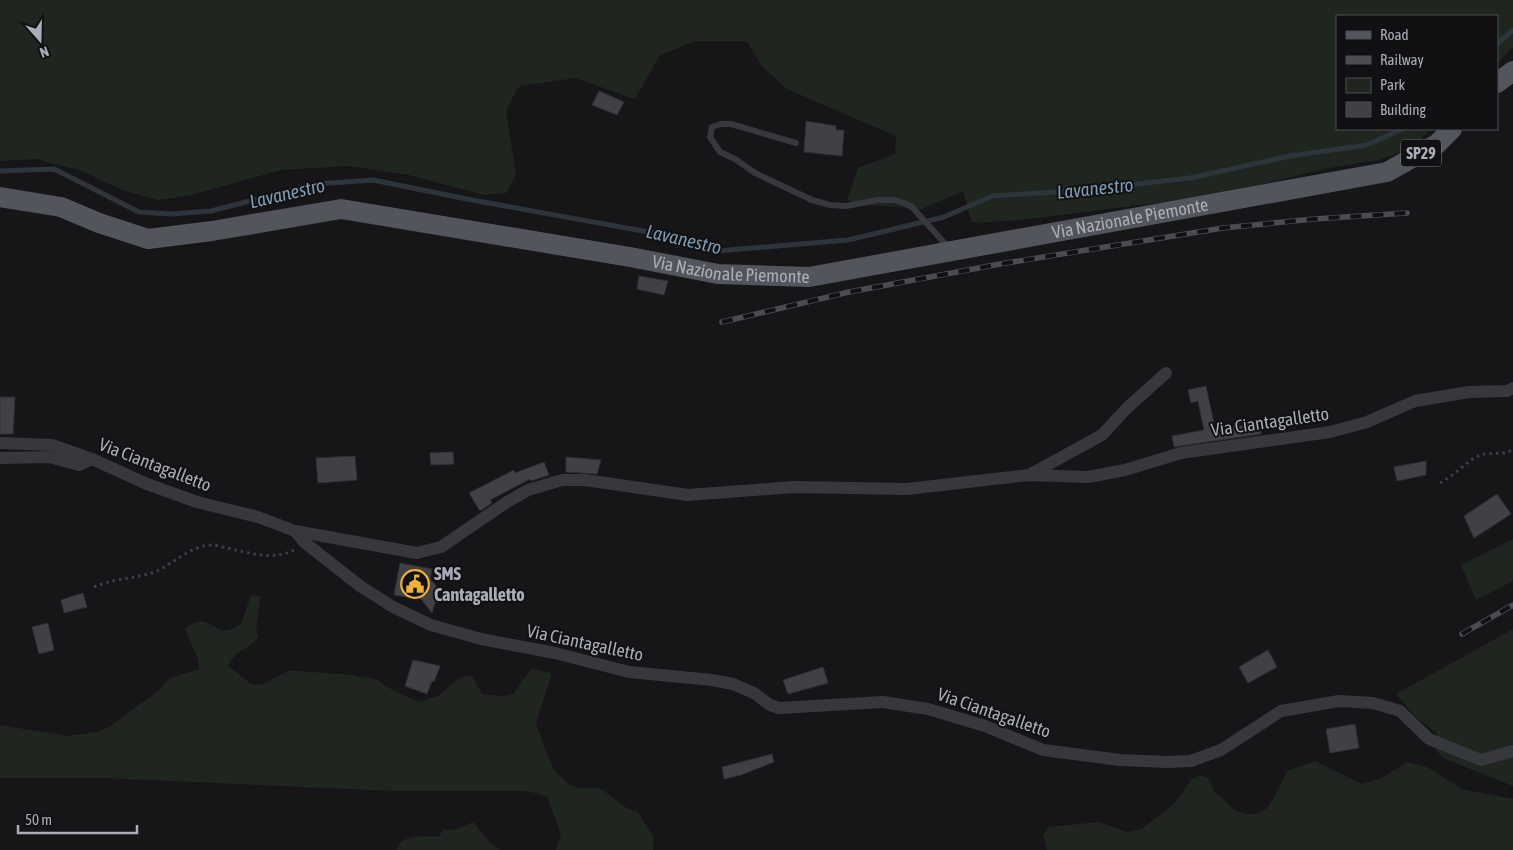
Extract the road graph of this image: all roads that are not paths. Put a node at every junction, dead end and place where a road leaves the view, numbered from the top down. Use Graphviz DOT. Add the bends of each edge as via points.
graph roads {
  1 [pos="1513,71"];
  2 [pos="1498,82"];
  3 [pos="1451,130"];
  4 [pos="796,143"];
  5 [pos="0,197"];
  6 [pos="948,246"];
  7 [pos="1166,373"];
  8 [pos="1513,388"];
  9 [pos="0,443"];
  10 [pos="0,458"];
  11 [pos="92,459"];
  12 [pos="1029,475"];
  13 [pos="295,531"];
  14 [pos="1513,751"];
  1 -- 2 [label="main road"];
  3 -- 6 [label="main road, Via Nazionale Piemonte / SP29" via="1437,144 1387,172"];
  4 -- 6 [label="lane" via="732,124 712,127 710,137 720,152 812,200 846,206 878,200 904,203 917,212"];
  5 -- 6 [label="main road, Via Nazionale Piemonte / SP29" via="60,207 148,239 212,232 341,209 718,274 809,277"];
  7 -- 12 [label="street, Via Ciantagalletto" via="1102,436"];
  8 -- 12 [label="street, Via Ciantagalletto" via="1416,401 1367,422 1330,432 1182,453 1106,474 1088,477"];
  9 -- 11 [label="street, Via Ciantagalletto" via="52,445"];
  10 -- 11 [label="street" via="49,458 79,465"];
  11 -- 13 [label="street, Via Ciantagalletto" via="197,502 258,517"];
  12 -- 13 [label="street, Via Ciantagalletto" via="907,489 794,487 688,495 585,480 562,480 528,490 441,547 417,553"];
  13 -- 14 [label="street, Via Ciantagalletto" via="304,542 360,586 393,607 445,630 629,672 733,684 779,708 883,702 928,709 985,726 1043,750 1120,760 1168,762 1191,761 1221,750 1281,712 1338,701 1373,703 1400,711 1429,739 1481,760"];
}
